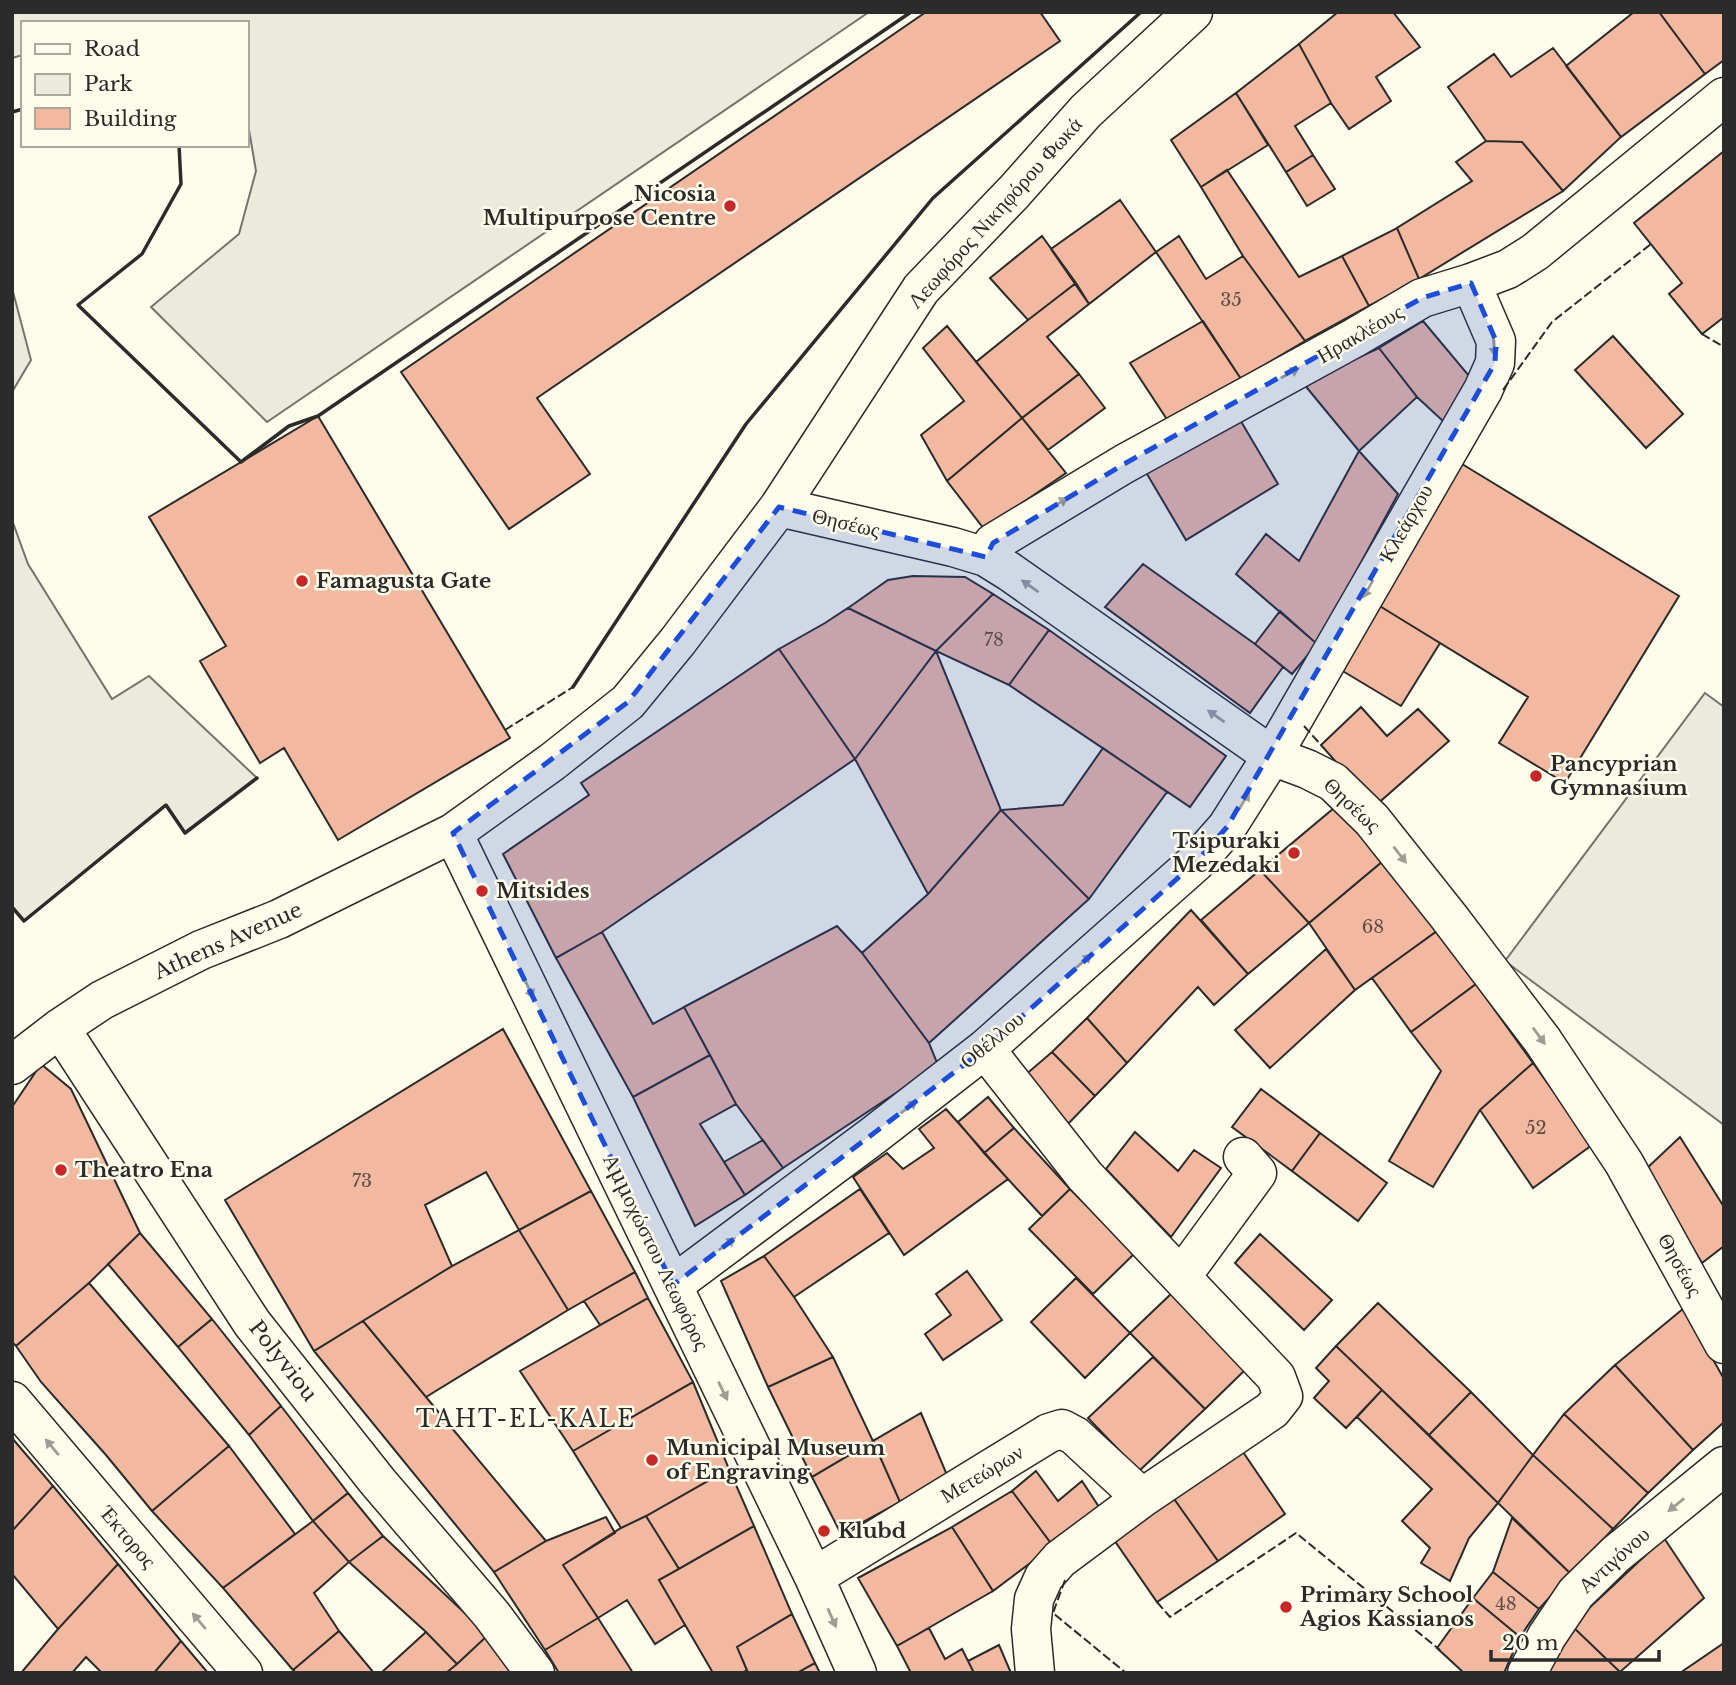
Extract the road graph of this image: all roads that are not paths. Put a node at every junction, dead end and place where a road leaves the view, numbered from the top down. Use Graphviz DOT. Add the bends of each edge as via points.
graph roads {
  1 [pos="1193,12"];
  2 [pos="1724,97"];
  3 [pos="1471,283"];
  4 [pos="779,508"];
  5 [pos="986,557"];
  6 [pos="1272,756"];
  7 [pos="453,833"];
  8 [pos="60,1028"];
  9 [pos="985,1049"];
  10 [pos="12,1065"];
  11 [pos="1242,1157"];
  12 [pos="1181,1277"];
  13 [pos="673,1285"];
  14 [pos="1724,1344"];
  15 [pos="12,1401"];
  16 [pos="1724,1466"];
  17 [pos="1142,1497"];
  18 [pos="814,1577"];
  19 [pos="243,1673"];
  20 [pos="535,1673"];
  21 [pos="857,1673"];
  22 [pos="1035,1673"];
  23 [pos="1527,1673"];
  1 -- 4 [label="street, Λεωφόρος Νικηφόρου Φωκά" via="1086,111 921,289"];
  2 -- 3 [label="street, Ηρακλέους" via="1535,252 1508,269"];
  5 -- 3 [label="street, Ηρακλέους, one-way" via="993,543 1124,464 1422,298"];
  3 -- 6 [label="street, Κλεάρχου, one-way" via="1496,341 1495,363"];
  4 -- 5 [label="street, Θησέως"];
  4 -- 7 [label="street, Λεωφόρος Νικηφόρου Φωκά" via="628,702"];
  6 -- 5 [label="street, Θησέως, one-way"];
  9 -- 6 [label="street, Οθέλλου, one-way" via="1196,862 1227,827"];
  6 -- 14 [label="street, Θησέως, one-way" via="1333,782 1372,820 1449,917 1543,1041 1624,1163"];
  7 -- 8 [label="street, Athens Avenue" via="279,919 201,950 102,1000"];
  7 -- 13 [label="street, Αμμοχώστου Λεωφόρος, one-way"];
  8 -- 10 [label="street, Athens Avenue"];
  8 -- 20 [label="street, Polyviou" via="252,1324"];
  9 -- 12 [label="street" via="1085,1175"];
  13 -- 9 [label="street, Οθέλλου, one-way"];
  11 -- 12 [label="street" via="1257,1173"];
  12 -- 17 [label="street" via="1276,1377 1283,1396 1272,1410"];
  13 -- 18 [label="street, Αμμοχώστου Λεωφόρος, one-way"];
  19 -- 15 [label="street, Έκτορος, one-way"];
  16 -- 23 [label="street, Αντιγόνου, one-way" via="1616,1554 1576,1593"];
  17 -- 18 [label="street, Μετεώρων" via="1062,1429"];
  17 -- 22 [label="street" via="1060,1559 1044,1577 1034,1599 1031,1629"];
  18 -- 21 [label="street, Αμμοχώστου Λεωφόρος, one-way"];
}
